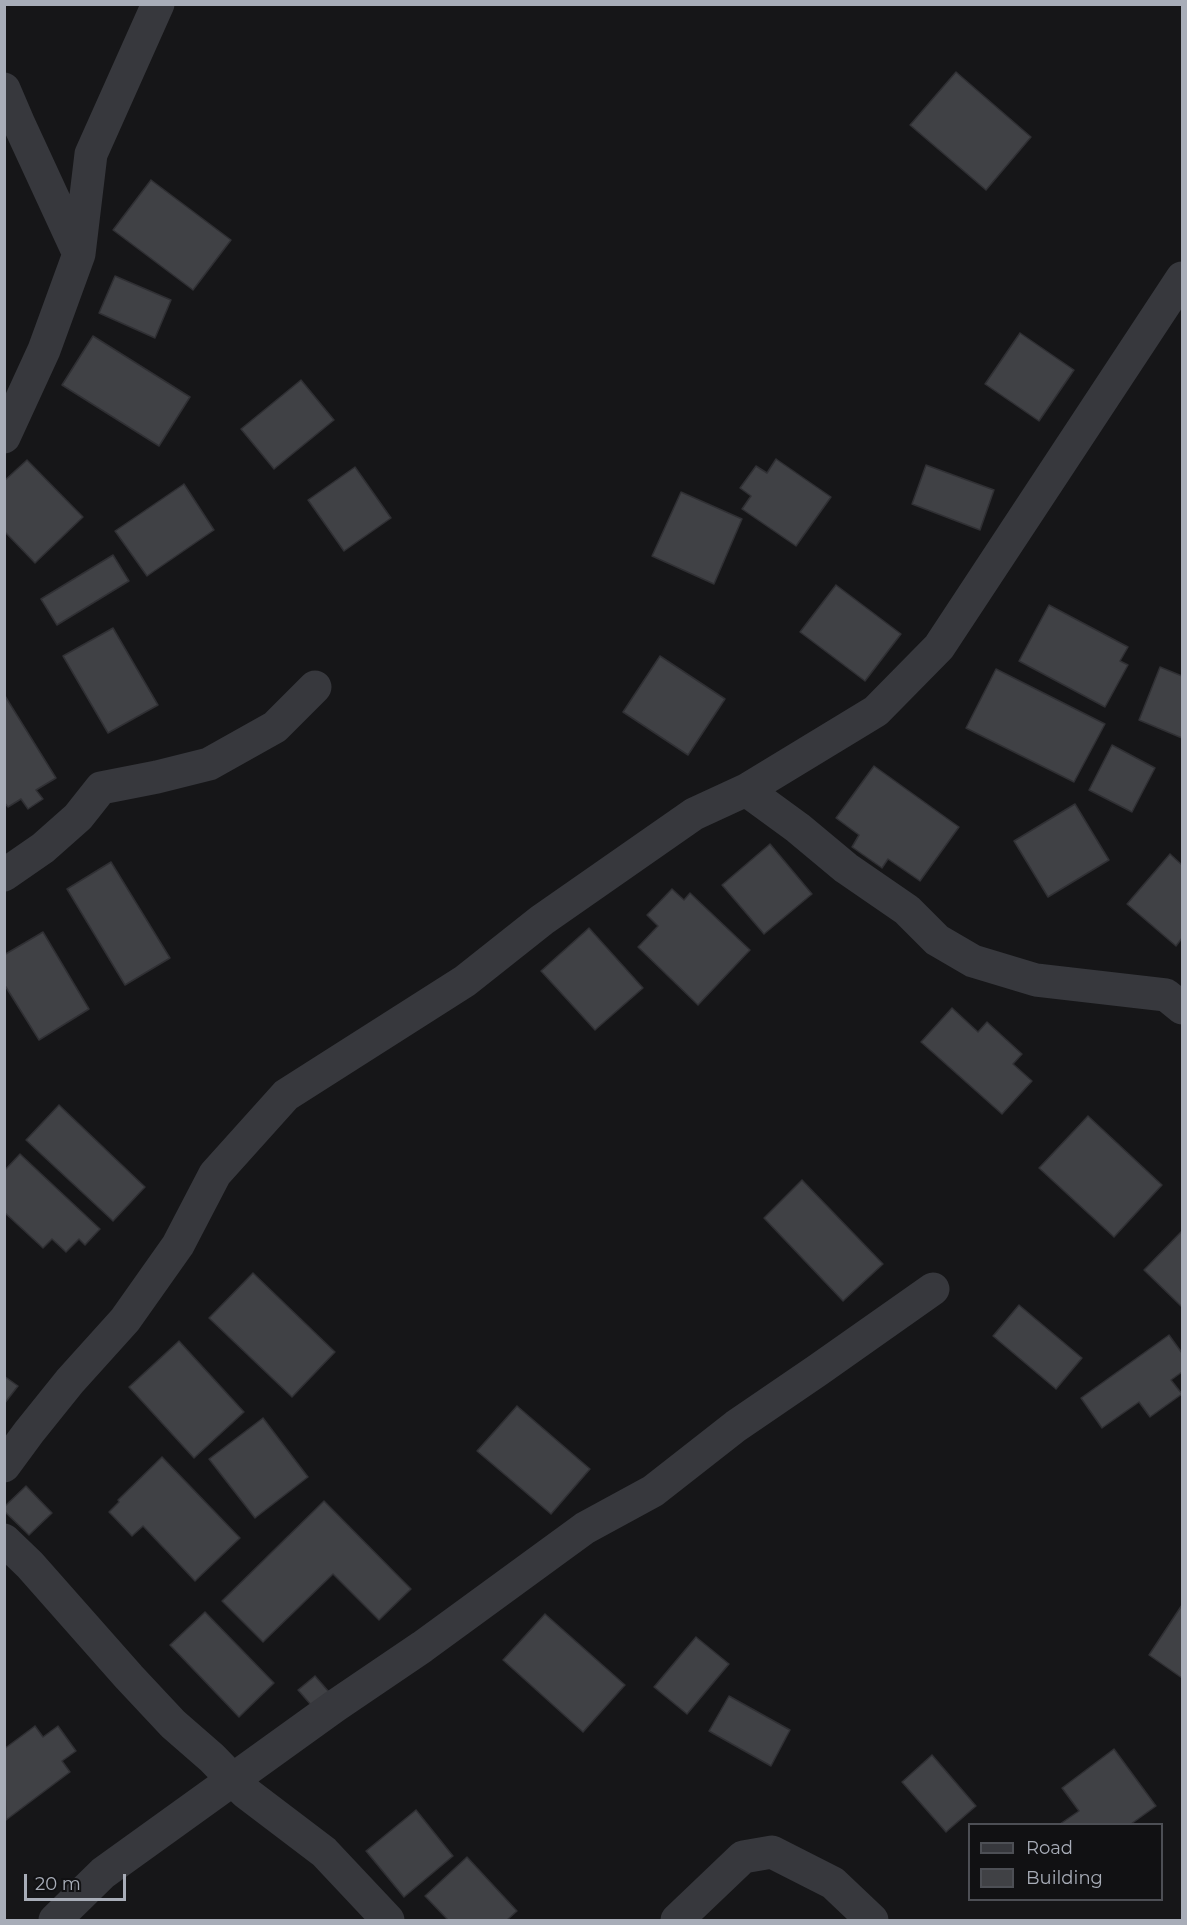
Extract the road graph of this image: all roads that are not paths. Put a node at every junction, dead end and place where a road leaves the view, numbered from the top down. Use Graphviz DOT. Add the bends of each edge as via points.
graph roads {
  1 [pos="158,4"];
  2 [pos="4,89"];
  3 [pos="79,254"];
  4 [pos="1182,278"];
  5 [pos="4,437"];
  6 [pos="315,687"];
  7 [pos="746,790"];
  8 [pos="4,875"];
  9 [pos="1182,1008"];
  10 [pos="933,1289"];
  11 [pos="4,1466"];
  12 [pos="4,1540"];
  13 [pos="233,1780"];
  14 [pos="55,1920"];
  15 [pos="388,1920"];
  16 [pos="677,1920"];
  17 [pos="872,1920"];
  1 -- 3 [label="street" via="91,154"];
  2 -- 3 [label="street"];
  3 -- 5 [label="street" via="44,350"];
  4 -- 7 [label="street" via="939,647 876,711"];
  6 -- 8 [label="street" via="275,727 209,764 101,788 78,817"];
  7 -- 9 [label="street" via="907,910 937,940 973,961 1036,980 1166,995"];
  7 -- 11 [label="street" via="694,814 542,920 465,981 286,1095 215,1174 178,1245 125,1320 70,1381"];
  10 -- 13 [label="street" via="736,1426 652,1491 585,1528"];
  12 -- 13 [label="street" via="173,1724"];
  13 -- 14 [label="street" via="103,1873"];
  13 -- 15 [label="street" via="324,1852"];
  16 -- 17 [label="street" via="743,1857 772,1852 833,1883"];
}
